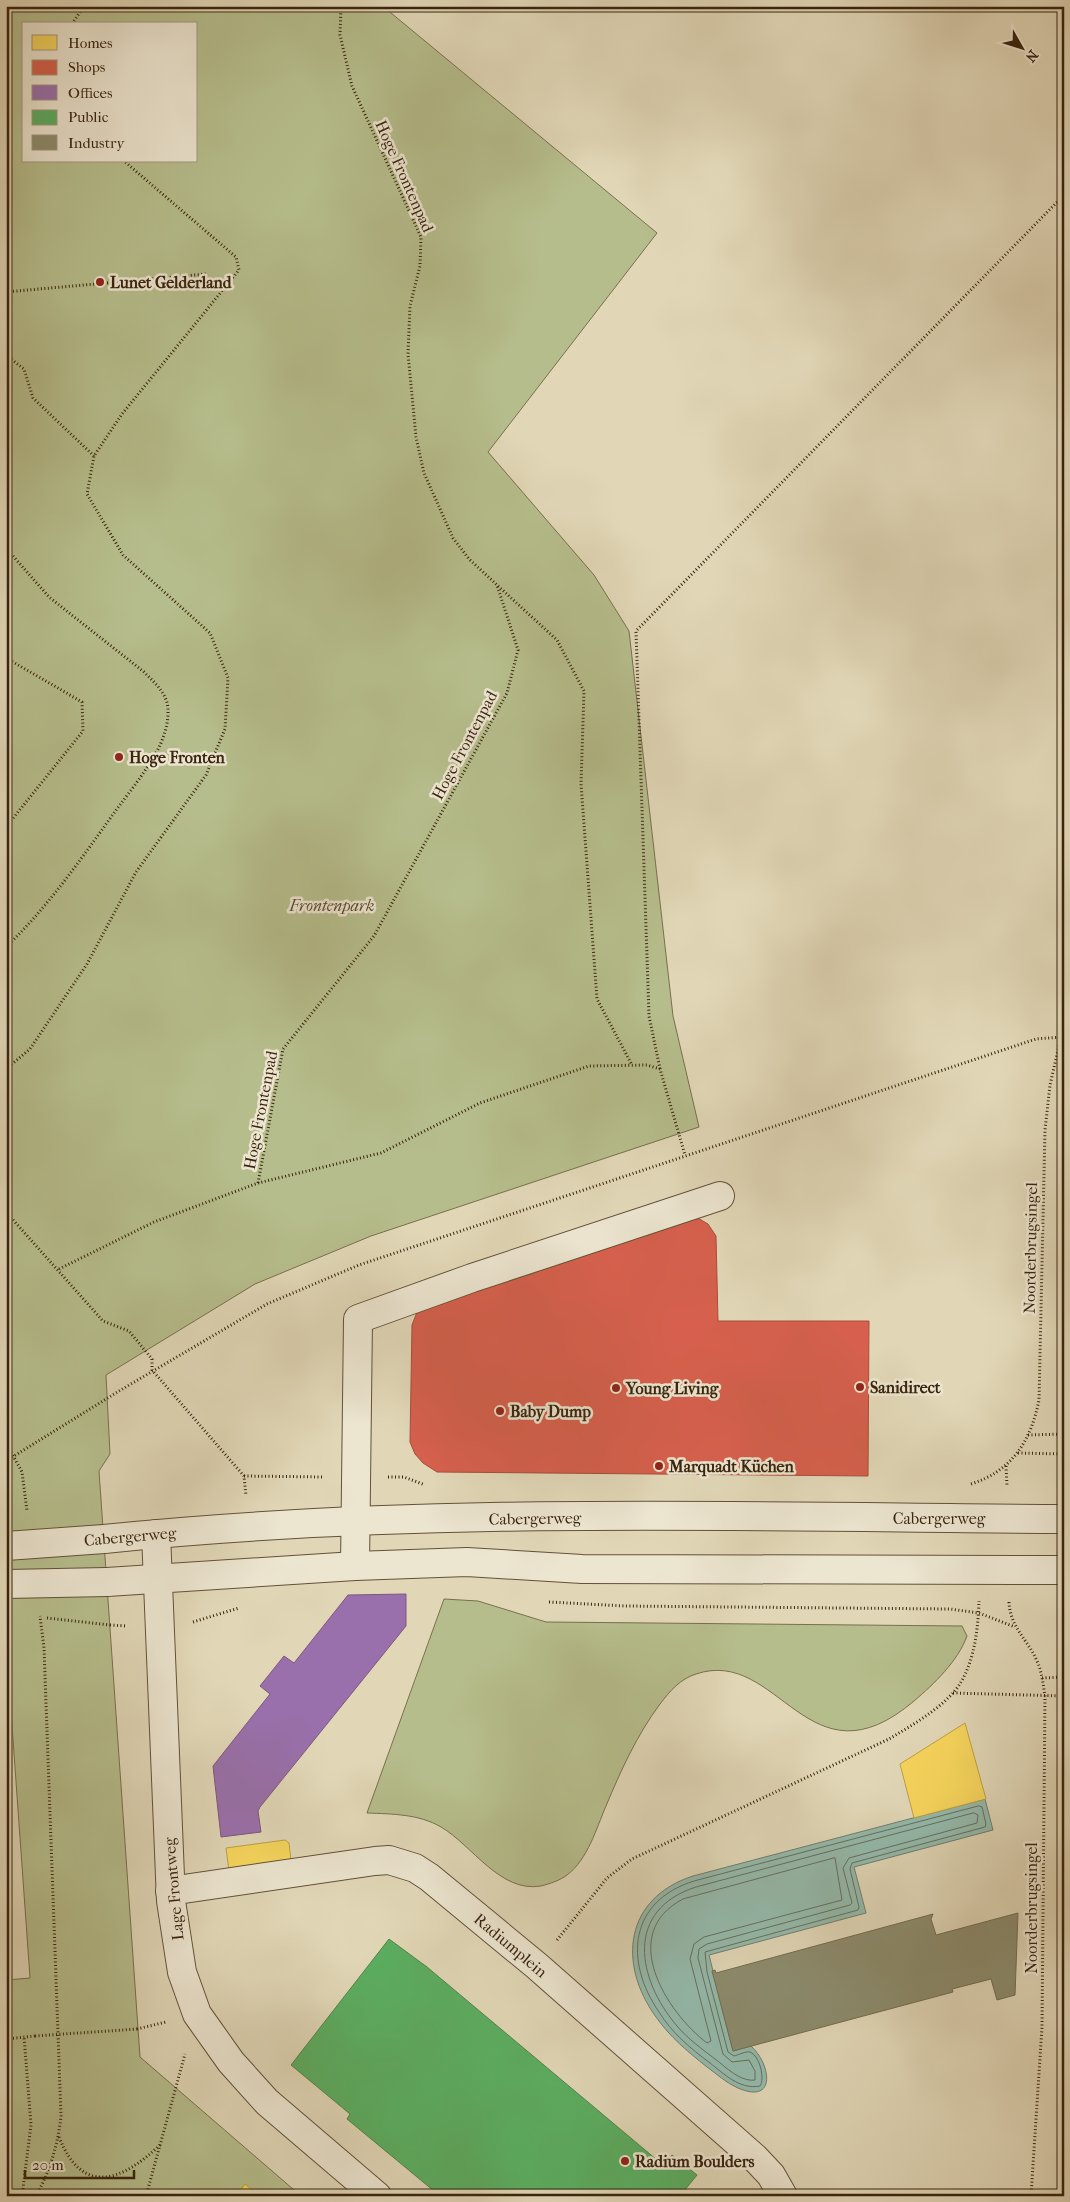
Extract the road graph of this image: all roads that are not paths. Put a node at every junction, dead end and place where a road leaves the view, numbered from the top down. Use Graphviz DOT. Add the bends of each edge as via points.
graph roads {
  1 [pos="720,1196"];
  2 [pos="1064,1519"];
  3 [pos="356,1520"];
  4 [pos="156,1534"];
  5 [pos="6,1546"];
  6 [pos="355,1566"];
  7 [pos="1064,1570"];
  8 [pos="158,1579"];
  9 [pos="6,1584"];
  10 [pos="170,1891"];
  11 [pos="376,2196"];
  12 [pos="783,2196"];
  1 -- 3 [label="street" via="472,1278 358,1320"];
  2 -- 3 [label="street, Cabergerweg" via="627,1517"];
  3 -- 4 [label="street, Cabergerweg"];
  3 -- 6 [label="street"];
  4 -- 5 [label="street, Cabergerweg, bridge"];
  4 -- 8 [label="street, Lage Frontweg"];
  6 -- 7 [label="street" via="467,1562 582,1569"];
  6 -- 8 [label="street"];
  8 -- 9 [label="street, bridge"];
  8 -- 10 [label="street, Lage Frontweg"];
  10 -- 11 [label="street, Lage Frontweg" via="182,1972 197,2014 267,2102"];
  10 -- 12 [label="street, Radiumplein" via="375,1860 389,1860 415,1868 537,1966 755,2158"];
}
